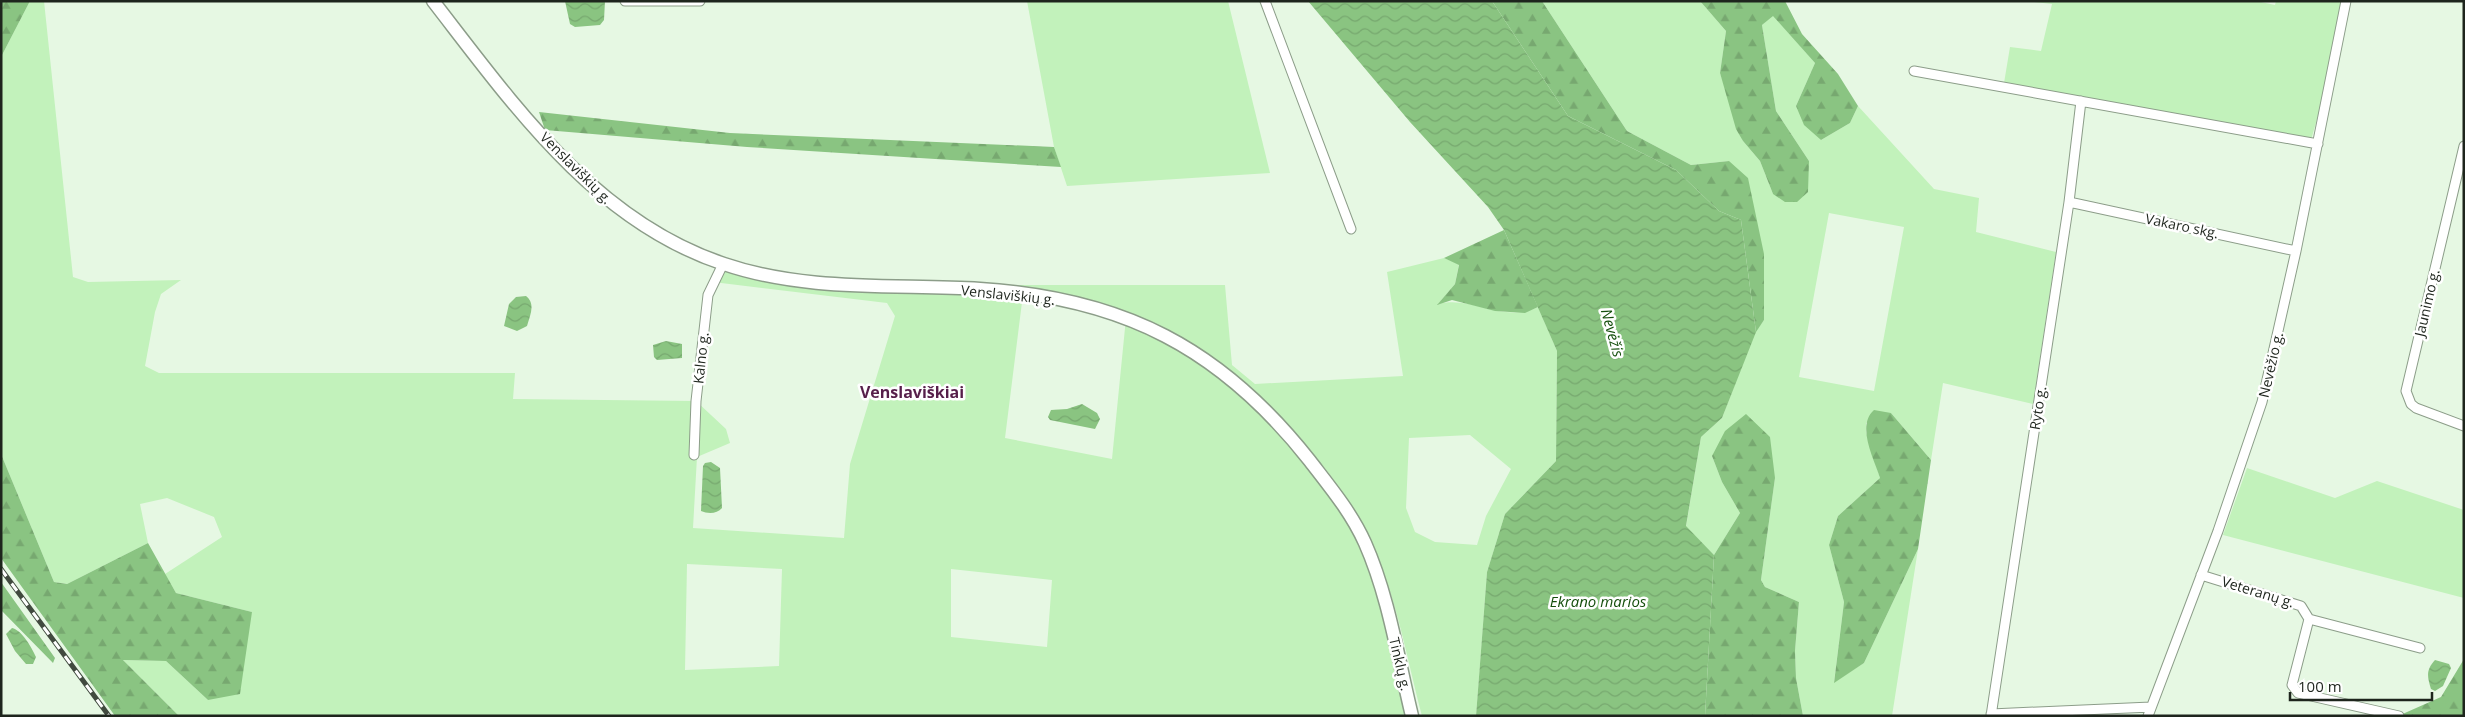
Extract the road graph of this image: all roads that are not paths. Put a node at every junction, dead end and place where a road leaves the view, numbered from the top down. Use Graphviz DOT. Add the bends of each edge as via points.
graph roads {
  1 [pos="433,1"];
  2 [pos="625,1"];
  3 [pos="700,1"];
  4 [pos="1265,1"];
  5 [pos="2346,1"];
  6 [pos="1914,71"];
  7 [pos="2081,100"];
  8 [pos="2318,144"];
  9 [pos="2464,146"];
  10 [pos="2069,202"];
  11 [pos="1351,229"];
  12 [pos="2296,251"];
  13 [pos="723,264"];
  14 [pos="2464,426"];
  15 [pos="694,455"];
  16 [pos="2201,575"];
  17 [pos="1388,613"];
  18 [pos="2309,619"];
  19 [pos="2420,648"];
  20 [pos="2150,712"];
  21 [pos="1991,715"];
  22 [pos="1412,716"];
  23 [pos="2398,716"];
  1 -- 13 [label="main road, Venslaviškių g." via="531,122 592,188 618,209 678,244"];
  2 -- 3 [label="street"];
  4 -- 11 [label="street"];
  5 -- 8 [label="street, Nevėžio g."];
  6 -- 7 [label="street"];
  7 -- 8 [label="street"];
  7 -- 10 [label="street, Ryto g."];
  8 -- 12 [label="street, Nevėžio g."];
  9 -- 14 [label="street, Jaunimo g." via="2406,391 2416,408"];
  10 -- 12 [label="street, Vakaro skg."];
  10 -- 21 [label="street, Ryto g."];
  12 -- 16 [label="street, Nevėžio g." via="2259,411"];
  13 -- 15 [label="street, Kalno g." via="708,295 696,401"];
  13 -- 17 [label="main road, Venslaviškių g." via="769,276 878,288 980,289 1043,296 1098,309 1172,338 1232,378 1270,414 1345,506 1375,566"];
  16 -- 18 [label="street, Veteranų g." via="2301,606"];
  16 -- 20 [label="street, Nevėžio g."];
  17 -- 22 [label="main road, Tinklų g."];
  18 -- 19 [label="street, Veteranų g."];
  18 -- 23 [label="street, Veteranų g." via="2292,685 2298,693"];
  20 -- 21 [label="street"];
}
